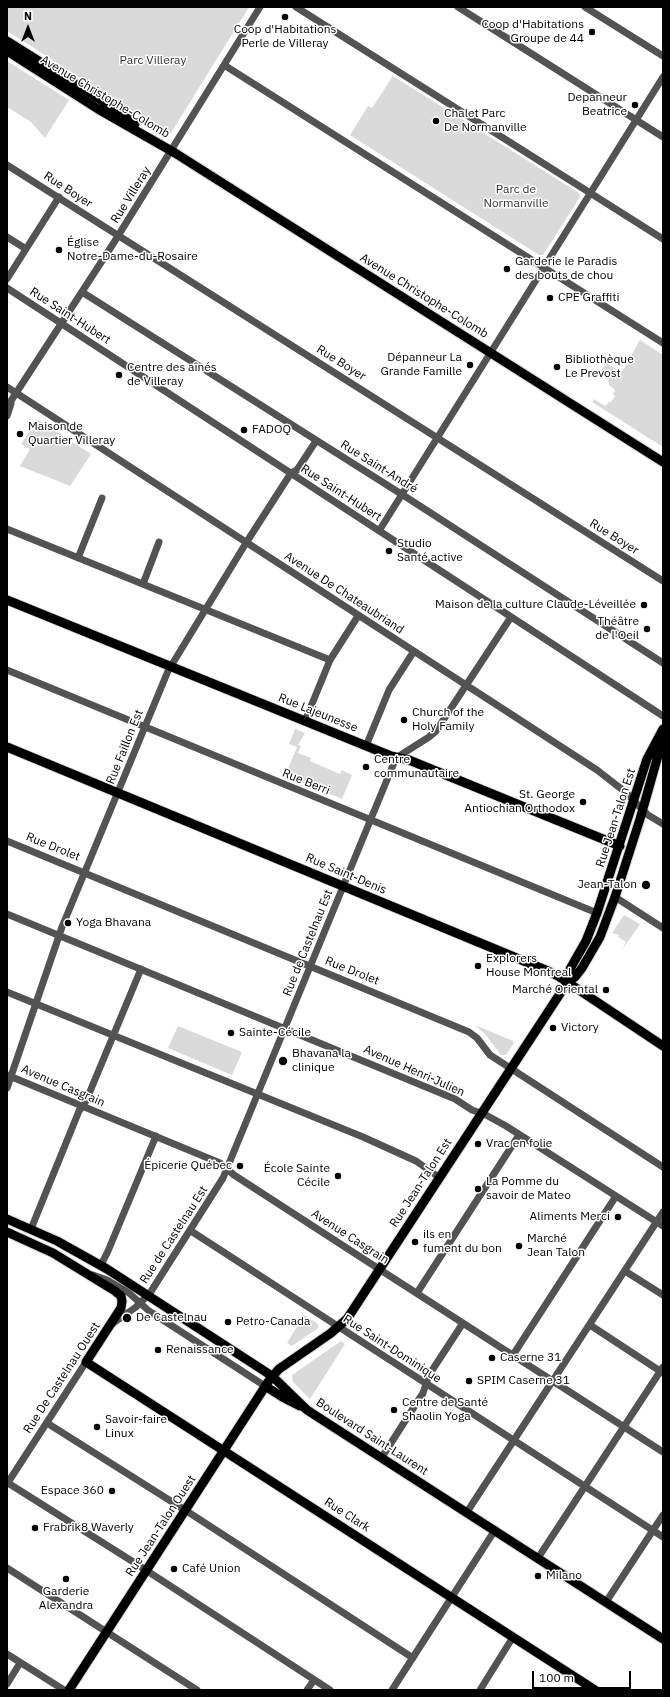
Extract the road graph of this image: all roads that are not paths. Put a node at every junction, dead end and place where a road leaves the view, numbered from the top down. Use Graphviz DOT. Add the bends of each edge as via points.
graph roads {
  1 [pos="260,7"];
  2 [pos="296,7"];
  3 [pos="458,7"];
  4 [pos="586,7"];
  5 [pos="7,41"];
  6 [pos="7,51"];
  7 [pos="663,56"];
  8 [pos="224,65"];
  9 [pos="663,77"];
  10 [pos="637,120"];
  11 [pos="663,137"];
  12 [pos="172,150"];
  13 [pos="7,165"];
  14 [pos="590,193"];
  15 [pos="59,197"];
  16 [pos="118,235"];
  17 [pos="7,237"];
  18 [pos="663,239"];
  19 [pos="26,249"];
  20 [pos="544,267"];
  21 [pos="7,280"];
  22 [pos="7,288"];
  23 [pos="82,292"];
  24 [pos="61,324"];
  25 [pos="663,343"];
  26 [pos="491,352"];
  27 [pos="7,387"];
  28 [pos="16,393"];
  29 [pos="7,407"];
  30 [pos="7,416"];
  31 [pos="437,437"];
  32 [pos="316,441"];
  33 [pos="663,462"];
  34 [pos="291,474"];
  35 [pos="401,494"];
  36 [pos="102,498"];
  37 [pos="7,529"];
  38 [pos="379,531"];
  39 [pos="159,542"];
  40 [pos="246,542"];
  41 [pos="78,558"];
  42 [pos="663,581"];
  43 [pos="143,584"];
  44 [pos="7,600"];
  45 [pos="205,610"];
  46 [pos="358,616"];
  47 [pos="511,617"];
  48 [pos="414,651"];
  49 [pos="330,660"];
  50 [pos="663,663"];
  51 [pos="170,667"];
  52 [pos="7,670"];
  53 [pos="466,685"];
  54 [pos="663,716"];
  55 [pos="305,721"];
  56 [pos="145,727"];
  57 [pos="663,729"];
  58 [pos="663,738"];
  59 [pos="366,746"];
  60 [pos="7,747"];
  61 [pos="396,758"];
  62 [pos="118,792"];
  63 [pos="634,800"];
  64 [pos="643,809"];
  65 [pos="370,820"];
  66 [pos="663,824"];
  67 [pos="7,841"];
  68 [pos="620,846"];
  69 [pos="84,872"];
  70 [pos="344,886"];
  71 [pos="615,897"];
  72 [pos="597,913"];
  73 [pos="7,914"];
  74 [pos="663,928"];
  75 [pos="59,935"];
  76 [pos="311,966"];
  77 [pos="141,969"];
  78 [pos="568,983"];
  79 [pos="7,992"];
  80 [pos="36,1004"];
  81 [pos="286,1029"];
  82 [pos="113,1036"];
  83 [pos="663,1046"];
  84 [pos="511,1068"];
  85 [pos="9,1076"];
  86 [pos="7,1088"];
  87 [pos="258,1096"];
  88 [pos="83,1106"];
  89 [pos="482,1113"];
  90 [pos="519,1135"];
  91 [pos="156,1136"];
  92 [pos="663,1167"];
  93 [pos="228,1170"];
  94 [pos="440,1178"];
  95 [pos="616,1196"];
  96 [pos="663,1212"];
  97 [pos="7,1219"];
  98 [pos="656,1222"];
  99 [pos="663,1226"];
  100 [pos="31,1229"];
  101 [pos="190,1231"];
  102 [pos="7,1232"];
  103 [pos="101,1265"];
  104 [pos="379,1269"];
  105 [pos="625,1271"];
  106 [pos="89,1274"];
  107 [pos="417,1293"];
  108 [pos="148,1296"];
  109 [pos="663,1296"];
  110 [pos="141,1303"];
  111 [pos="463,1323"];
  112 [pos="590,1325"];
  113 [pos="109,1326"];
  114 [pos="338,1327"];
  115 [pos="513,1355"];
  116 [pos="86,1362"];
  117 [pos="662,1370"];
  118 [pos="272,1376"];
  119 [pos="553,1381"];
  120 [pos="426,1384"];
  121 [pos="265,1386"];
  122 [pos="307,1410"];
  123 [pos="47,1423"];
  124 [pos="624,1426"];
  125 [pos="514,1440"];
  126 [pos="224,1450"];
  127 [pos="663,1452"];
  128 [pos="382,1457"];
  129 [pos="7,1484"];
  130 [pos="585,1486"];
  131 [pos="185,1510"];
  132 [pos="467,1512"];
  133 [pos="663,1515"];
  134 [pos="495,1530"];
  135 [pos="653,1531"];
  136 [pos="663,1537"];
  137 [pos="538,1558"];
  138 [pos="7,1568"];
  139 [pos="146,1571"];
  140 [pos="452,1597"];
  141 [pos="606,1602"];
  142 [pos="106,1632"];
  143 [pos="513,1637"];
  144 [pos="663,1639"];
  145 [pos="7,1654"];
  146 [pos="413,1658"];
  147 [pos="20,1663"];
  148 [pos="314,1680"];
  149 [pos="7,1684"];
  150 [pos="64,1690"];
  151 [pos="70,1690"];
  152 [pos="197,1690"];
  153 [pos="307,1690"];
  154 [pos="330,1690"];
  155 [pos="392,1690"];
  156 [pos="480,1690"];
  157 [pos="595,1690"];
  1 -- 8 [label="street, Rue Villeray"];
  2 -- 14 [label="street"];
  3 -- 10 [label="street"];
  4 -- 7 [label="street"];
  5 -- 12 [label="main road, Avenue Christophe-Colomb" via="104,102"];
  6 -- 12 [label="main road, Avenue Christophe-Colomb" via="98,109"];
  8 -- 12 [label="street, Rue Villeray"];
  8 -- 20 [label="street"];
  9 -- 10 [label="street"];
  10 -- 11 [label="street"];
  10 -- 14 [label="street"];
  12 -- 16 [label="street, Rue Villeray"];
  12 -- 26 [label="main road, Avenue Christophe-Colomb"];
  13 -- 15 [label="street, Rue Boyer"];
  14 -- 18 [label="street"];
  14 -- 20 [label="street"];
  15 -- 16 [label="street, Rue Boyer"];
  15 -- 19 [label="street"];
  16 -- 23 [label="street, Rue Villeray"];
  16 -- 31 [label="street, Rue Boyer"];
  17 -- 19 [label="street"];
  19 -- 21 [label="street"];
  20 -- 25 [label="street"];
  20 -- 26 [label="street"];
  22 -- 24 [label="street, Rue Saint-Hubert"];
  23 -- 24 [label="street, Rue Villeray"];
  23 -- 32 [label="street, Rue Saint-André"];
  24 -- 28 [label="street, Rue Villeray"];
  24 -- 34 [label="street, Rue Saint-Hubert"];
  26 -- 31 [label="street"];
  26 -- 33 [label="main road, Avenue Christophe-Colomb"];
  27 -- 28 [label="street, Avenue De Chateaubriand"];
  28 -- 29 [label="street, Rue Villeray"];
  28 -- 30 [label="street, Rue Villeray"];
  28 -- 40 [label="street, Avenue De Chateaubriand"];
  31 -- 35 [label="street"];
  31 -- 42 [label="street, Rue Boyer"];
  32 -- 34 [label="street, Rue Faillon Est" via="297,470"];
  32 -- 35 [label="street, Rue Saint-André"];
  34 -- 38 [label="street, Rue Saint-Hubert"];
  34 -- 40 [label="street, Rue Faillon Est"];
  35 -- 38 [label="street"];
  35 -- 50 [label="street, Rue Saint-André"];
  36 -- 41 [label="street"];
  37 -- 41 [label="street"];
  38 -- 47 [label="street, Rue Saint-Hubert"];
  39 -- 43 [label="street"];
  40 -- 45 [label="street, Rue Faillon Est"];
  40 -- 46 [label="street, Avenue De Chateaubriand"];
  41 -- 43 [label="street"];
  43 -- 45 [label="street"];
  44 -- 51 [label="main road, Rue Lajeunesse"];
  45 -- 49 [label="street"];
  45 -- 51 [label="street, Rue Faillon Est"];
  46 -- 48 [label="street, Avenue De Chateaubriand"];
  46 -- 49 [label="street"];
  47 -- 53 [label="street"];
  47 -- 54 [label="street, Rue Saint-Hubert"];
  48 -- 53 [label="street, Avenue De Chateaubriand"];
  48 -- 59 [label="street" via="389,690"];
  49 -- 55 [label="street"];
  51 -- 55 [label="main road, Rue Lajeunesse"];
  51 -- 56 [label="street, Rue Faillon Est"];
  52 -- 56 [label="street, Rue Berri"];
  53 -- 61 [label="street" via="434,733"];
  53 -- 63 [label="street, Avenue De Chateaubriand" via="597,770"];
  55 -- 59 [label="main road, Rue Lajeunesse"];
  56 -- 62 [label="street, Rue Faillon Est"];
  56 -- 65 [label="street, Rue Berri"];
  57 -- 63 [label="main road, Rue Jean-Talon Est" via="647,759"];
  58 -- 64 [label="main road, Rue Jean-Talon Est"];
  59 -- 61 [label="main road, Rue Lajeunesse"];
  60 -- 62 [label="main road, Rue Saint-Denis"];
  61 -- 65 [label="street, Rue de Castelnau Est"];
  61 -- 68 [label="main road, Rue Lajeunesse" via="409,760"];
  62 -- 69 [label="street, Rue Faillon Est"];
  62 -- 70 [label="main road, Rue Saint-Denis"];
  63 -- 64 [label="street, Avenue De Chateaubriand"];
  63 -- 68 [label="main road, Rue Jean-Talon Est"];
  64 -- 66 [label="street, Avenue De Chateaubriand"];
  64 -- 71 [label="main road, Rue Jean-Talon Est"];
  65 -- 70 [label="street, Rue de Castelnau Est"];
  65 -- 72 [label="street, Rue Berri"];
  67 -- 69 [label="street, Rue Drolet"];
  68 -- 72 [label="main road, Rue Jean-Talon Est"];
  69 -- 75 [label="street, Rue Faillon Est"];
  69 -- 76 [label="street, Rue Drolet"];
  70 -- 76 [label="street, Rue de Castelnau Est"];
  70 -- 78 [label="main road, Rue Saint-Denis" via="539,967"];
  71 -- 74 [label="street"];
  71 -- 78 [label="main road, Rue Jean-Talon Est" via="598,939 576,977"];
  72 -- 78 [label="main road, Rue Jean-Talon Est" via="586,941 570,969"];
  73 -- 75 [label="street, Avenue Henri-Julien"];
  75 -- 77 [label="street, Avenue Henri-Julien"];
  75 -- 80 [label="street, Rue Faillon Est"];
  76 -- 81 [label="street, Rue de Castelnau Est"];
  76 -- 84 [label="street, Rue Drolet" via="469,1032 490,1055"];
  77 -- 81 [label="street, Avenue Henri-Julien"];
  77 -- 82 [label="street"];
  78 -- 83 [label="main road, Rue Saint-Denis"];
  78 -- 84 [label="main road, Rue Jean-Talon Est"];
  79 -- 80 [label="street"];
  80 -- 82 [label="street"];
  80 -- 85 [label="street, Rue Faillon Est"];
  81 -- 87 [label="street, Rue de Castelnau Est"];
  81 -- 89 [label="street, Avenue Henri-Julien" via="450,1096 472,1110"];
  82 -- 87 [label="street"];
  82 -- 88 [label="street"];
  84 -- 89 [label="main road, Rue Jean-Talon Est"];
  84 -- 92 [label="street, Rue Drolet"];
  85 -- 86 [label="street, Rue Faillon Est"];
  85 -- 88 [label="street, Avenue Casgrain"];
  87 -- 93 [label="street, Rue de Castelnau Est"];
  87 -- 94 [label="street" via="363,1137 416,1161"];
  88 -- 91 [label="street, Avenue Casgrain"];
  88 -- 100 [label="street"];
  89 -- 90 [label="street, Avenue Henri-Julien"];
  89 -- 94 [label="main road, Rue Jean-Talon Est"];
  90 -- 95 [label="street, Avenue Henri-Julien"];
  90 -- 107 [label="street"];
  91 -- 93 [label="street, Avenue Casgrain" via="220,1163"];
  91 -- 103 [label="street"];
  93 -- 101 [label="street, Rue de Castelnau Est"];
  93 -- 104 [label="street, Avenue Casgrain"];
  94 -- 104 [label="main road, Rue Jean-Talon Est"];
  95 -- 98 [label="street, Avenue Henri-Julien"];
  95 -- 115 [label="street"];
  96 -- 98 [label="street"];
  97 -- 100 [label="main road, Boulevard Saint-Laurent"];
  98 -- 99 [label="street, Avenue Henri-Julien"];
  98 -- 105 [label="street"];
  100 -- 103 [label="main road, Boulevard Saint-Laurent"];
  101 -- 108 [label="street, Rue de Castelnau Est"];
  101 -- 114 [label="street, Rue Saint-Dominique"];
  102 -- 106 [label="main road" via="53,1253"];
  103 -- 108 [label="main road, Boulevard Saint-Laurent"];
  104 -- 107 [label="street, Avenue Casgrain"];
  104 -- 114 [label="main road, Rue Jean-Talon Est" via="347,1319"];
  105 -- 109 [label="street"];
  105 -- 112 [label="street"];
  106 -- 110 [label="street" via="108,1280"];
  106 -- 113 [label="main road" via="122,1298 121,1308"];
  107 -- 111 [label="street, Avenue Casgrain"];
  108 -- 110 [label="street, Rue De Castelnau Ouest"];
  108 -- 118 [label="main road, Boulevard Saint-Laurent"];
  110 -- 113 [label="street, Rue De Castelnau Ouest"];
  110 -- 121 [label="street" via="149,1311"];
  111 -- 115 [label="street, Avenue Casgrain"];
  111 -- 120 [label="street"];
  112 -- 117 [label="street"];
  112 -- 119 [label="street"];
  113 -- 116 [label="main road, Rue De Castelnau Ouest"];
  114 -- 118 [label="main road, Rue Jean-Talon Est"];
  114 -- 120 [label="street, Rue Saint-Dominique"];
  115 -- 119 [label="street, Avenue Casgrain"];
  116 -- 123 [label="street, Rue De Castelnau Ouest"];
  116 -- 126 [label="main road, Rue Clark"];
  117 -- 124 [label="street"];
  118 -- 121 [label="main road, Rue Jean-Talon Ouest"];
  118 -- 122 [label="main road, Boulevard Saint-Laurent"];
  119 -- 124 [label="street, Avenue Casgrain"];
  119 -- 125 [label="street"];
  120 -- 125 [label="street, Rue Saint-Dominique"];
  120 -- 128 [label="street" via="423,1393"];
  121 -- 122 [label="main road"];
  121 -- 126 [label="main road, Rue Jean-Talon Ouest"];
  122 -- 128 [label="main road, Boulevard Saint-Laurent"];
  123 -- 129 [label="street, Rue De Castelnau Ouest"];
  123 -- 131 [label="street"];
  124 -- 127 [label="street, Avenue Casgrain"];
  124 -- 130 [label="street"];
  125 -- 130 [label="street, Rue Saint-Dominique"];
  125 -- 132 [label="street"];
  126 -- 131 [label="main road, Rue Jean-Talon Ouest"];
  126 -- 140 [label="main road, Rue Clark"];
  128 -- 132 [label="main road, Boulevard Saint-Laurent"];
  129 -- 139 [label="street"];
  130 -- 135 [label="street, Rue Saint-Dominique"];
  130 -- 137 [label="street"];
  131 -- 139 [label="main road, Rue Jean-Talon Ouest"];
  131 -- 146 [label="street"];
  132 -- 134 [label="main road, Boulevard Saint-Laurent"];
  133 -- 135 [label="street"];
  134 -- 137 [label="main road, Boulevard Saint-Laurent"];
  134 -- 140 [label="street"];
  135 -- 136 [label="street, Rue Saint-Dominique"];
  135 -- 141 [label="street"];
  137 -- 141 [label="main road, Boulevard Saint-Laurent"];
  138 -- 142 [label="street"];
  139 -- 142 [label="main road, Rue Jean-Talon Ouest"];
  139 -- 148 [label="street"];
  140 -- 143 [label="main road, Rue Clark"];
  140 -- 146 [label="street"];
  141 -- 144 [label="main road, Boulevard Saint-Laurent"];
  142 -- 151 [label="main road, Rue Jean-Talon Ouest"];
  142 -- 152 [label="street"];
  143 -- 156 [label="street"];
  143 -- 157 [label="main road, Rue Clark"];
  145 -- 147 [label="street"];
  146 -- 155 [label="street"];
  147 -- 149 [label="street"];
  147 -- 150 [label="street"];
  148 -- 153 [label="street"];
  148 -- 154 [label="street"];
}
